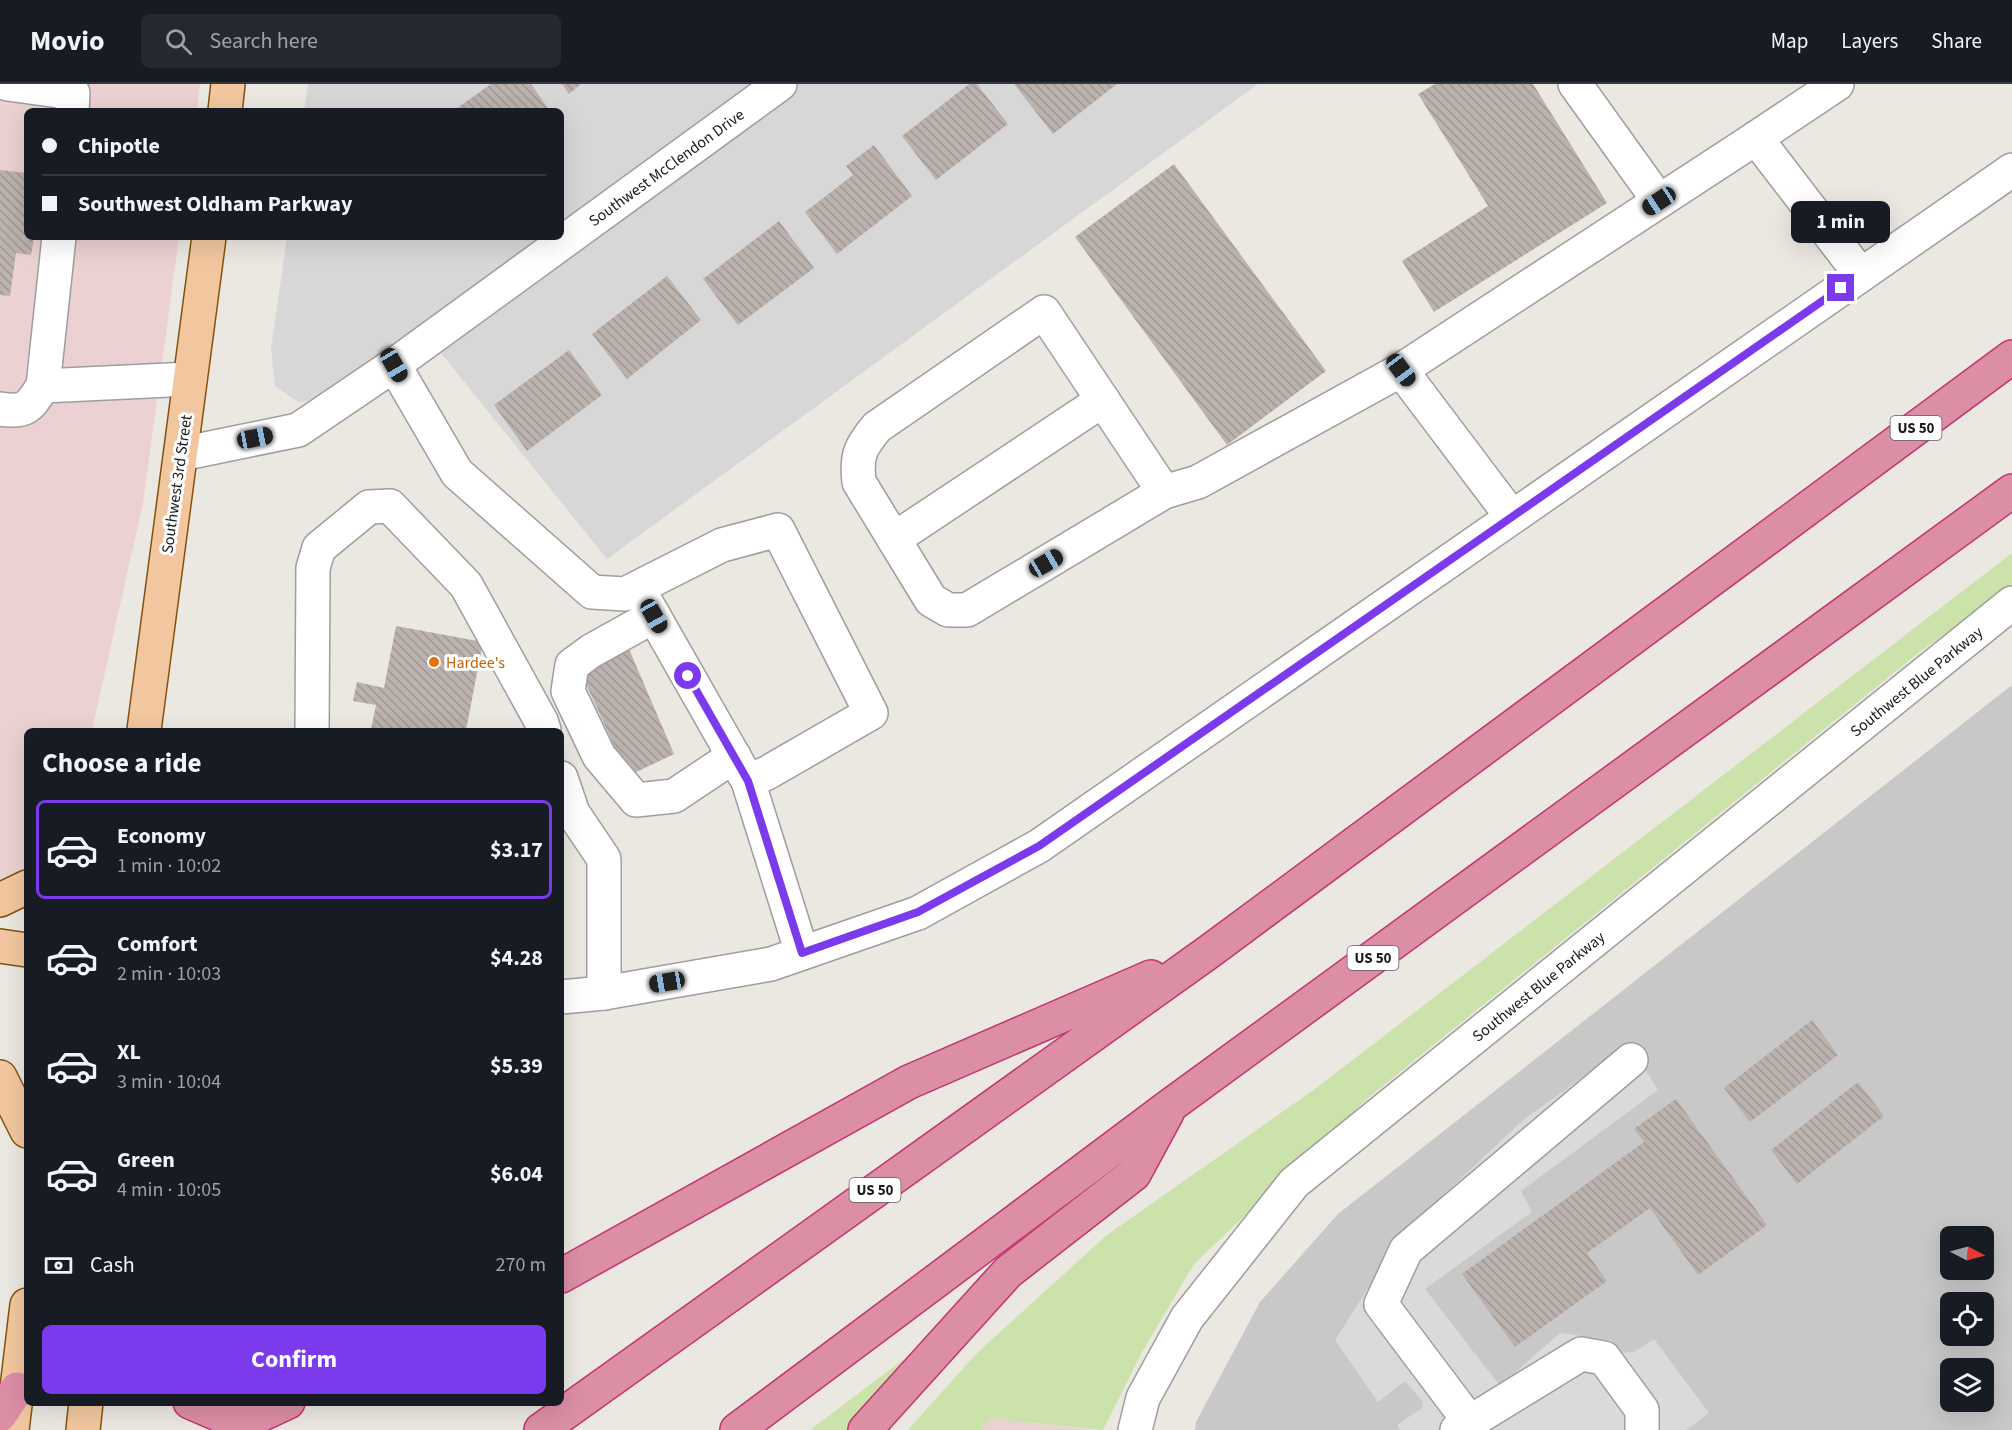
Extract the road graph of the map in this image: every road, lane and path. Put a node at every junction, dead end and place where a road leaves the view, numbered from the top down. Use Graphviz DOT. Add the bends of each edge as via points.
graph roads {
  1 [pos="8,84"];
  2 [pos="228,84"];
  3 [pos="780,84"];
  4 [pos="1575,84"];
  5 [pos="1837,84"];
  6 [pos="72,108"];
  7 [pos="225,108"];
  8 [pos="1756,138"];
  9 [pos="2012,170"];
  10 [pos="1659,201"];
  11 [pos="58,240"];
  12 [pos="208,240"];
  13 [pos="1861,275"];
  14 [pos="2012,357"];
  15 [pos="394,365"];
  16 [pos="1401,370"];
  17 [pos="190,379"];
  18 [pos="43,386"];
  19 [pos="1103,400"];
  20 [pos="0,409"];
  21 [pos="180,454"];
  22 [pos="2012,491"];
  23 [pos="1164,492"];
  24 [pos="1512,517"];
  25 [pos="894,539"];
  26 [pos="638,588"];
  27 [pos="2012,603"];
  28 [pos="654,616"];
  29 [pos="144,728"];
  30 [pos="312,728"];
  31 [pos="543,728"];
  32 [pos="741,769"];
  33 [pos="564,795"];
  34 [pos="567,812"];
  35 [pos="24,888"];
  36 [pos="0,900"];
  37 [pos="0,946"];
  38 [pos="24,950"];
  39 [pos="1210,951"];
  40 [pos="802,953"];
  41 [pos="604,993"];
  42 [pos="564,998"];
  43 [pos="1631,1060"];
  44 [pos="0,1077"];
  45 [pos="1171,1105"];
  46 [pos="24,1125"];
  47 [pos="564,1274"];
  48 [pos="24,1321"];
  49 [pos="9,1402"];
  50 [pos="86,1406"];
  51 [pos="197,1406"];
  52 [pos="279,1406"];
  53 [pos="1463,1425"];
  54 [pos="234,1427"];
  55 [pos="12,1430"];
  56 [pos="83,1430"];
  57 [pos="540,1430"];
  58 [pos="737,1430"];
  59 [pos="865,1430"];
  60 [pos="1136,1430"];
  61 [pos="1642,1430"];
  1 -- 6 [label="street" via="73,93"];
  2 -- 7 [label="main road"];
  3 -- 15 [label="street, Southwest McClendon Drive"];
  4 -- 10 [label="street"];
  5 -- 8 [label="street"];
  8 -- 10 [label="street"];
  8 -- 13 [label="street"];
  9 -- 13 [label="street"];
  10 -- 16 [label="street"];
  11 -- 18 [label="street"];
  12 -- 17 [label="main road, Southwest 3rd Street"];
  13 -- 24 [label="street"];
  14 -- 39 [label="highway, US 50"];
  15 -- 21 [label="street, Southwest McClendon Drive" via="298,430"];
  15 -- 26 [label="street" via="457,473 592,592 625,594"];
  16 -- 23 [label="street" via="1198,482"];
  16 -- 24 [label="street"];
  17 -- 18 [label="street"];
  17 -- 21 [label="main road, Southwest 3rd Street"];
  18 -- 20 [label="street" via="27,408 17,412"];
  19 -- 23 [label="street"];
  19 -- 25 [label="street"];
  19 -- 25 [label="street" via="1044,312 877,427 866,440 859,452 859,482"];
  21 -- 29 [label="main road, Southwest 3rd Street"];
  22 -- 45 [label="highway, US 50"];
  23 -- 25 [label="street" via="967,610 948,610 931,600"];
  24 -- 40 [label="street" via="1039,846 918,912"];
  26 -- 28 [label="street"];
  26 -- 32 [label="street" via="722,544 778,530 872,713 767,773"];
  27 -- 60 [label="street, Southwest Blue Parkway" via="1294,1183 1187,1318 1143,1398"];
  28 -- 32 [label="street"];
  28 -- 32 [label="street" via="572,665 568,691 599,756 636,800 674,796"];
  30 -- 31 [label="street" via="313,568 319,548 369,507 390,506 466,585"];
  32 -- 40 [label="street"];
  33 -- 34 [label="street"];
  34 -- 41 [label="street" via="604,859"];
  35 -- 36 [label="main road"];
  37 -- 38 [label="main road"];
  39 -- 47 [label="highway" via="909,1082"];
  39 -- 57 [label="highway, US 50"];
  40 -- 41 [label="street" via="771,964"];
  41 -- 42 [label="street"];
  43 -- 53 [label="street" via="1406,1250 1381,1304"];
  44 -- 46 [label="main road"];
  45 -- 58 [label="highway, US 50"];
  45 -- 59 [label="highway" via="1134,1174 1008,1272"];
  48 -- 49 [label="main road"];
  49 -- 55 [label="main road"];
  50 -- 56 [label="main road"];
  51 -- 54 [label="highway"];
  52 -- 54 [label="highway"];
  53 -- 61 [label="street" via="1581,1354 1604,1358 1642,1410"];
}
